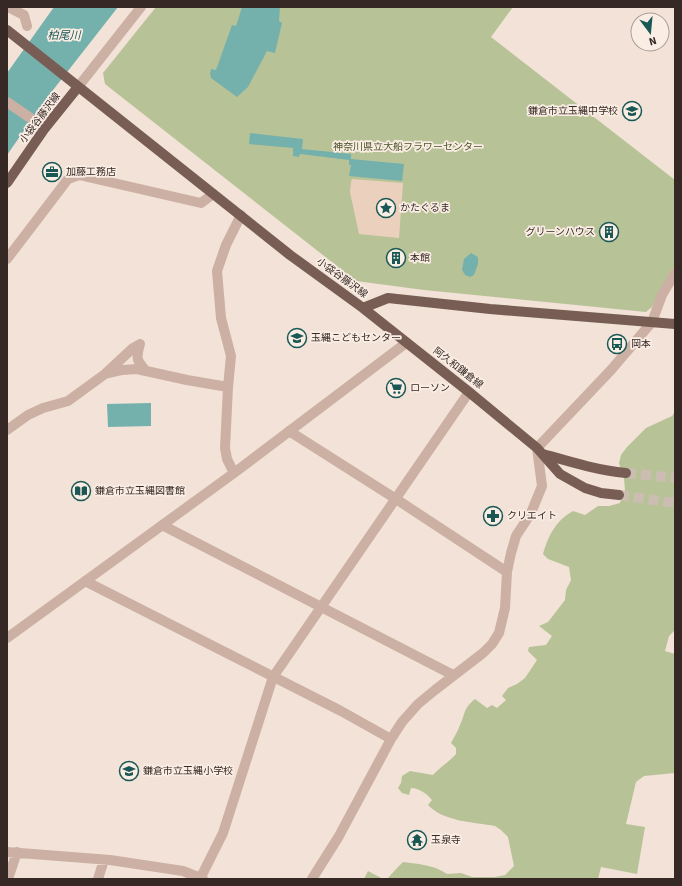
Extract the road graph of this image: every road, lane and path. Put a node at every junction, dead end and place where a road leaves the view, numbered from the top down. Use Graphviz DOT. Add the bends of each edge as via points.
graph roads {
  1 [pos="8,7"];
  2 [pos="141,7"];
  3 [pos="27,26"];
  4 [pos="7,30"];
  5 [pos="76,84"];
  6 [pos="7,102"];
  7 [pos="43,126"];
  8 [pos="7,183"];
  9 [pos="213,194"];
  10 [pos="240,215"];
  11 [pos="7,259"];
  12 [pos="675,273"];
  13 [pos="363,308"];
  14 [pos="652,322"];
  15 [pos="675,324"];
  16 [pos="406,343"];
  17 [pos="146,371"];
  18 [pos="105,374"];
  19 [pos="228,387"];
  20 [pos="469,392"];
  21 [pos="7,430"];
  22 [pos="289,431"];
  23 [pos="540,451"];
  24 [pos="234,473"];
  25 [pos="626,473"];
  26 [pos="619,495"];
  27 [pos="396,499"];
  28 [pos="162,525"];
  29 [pos="507,572"];
  30 [pos="85,581"];
  31 [pos="321,607"];
  32 [pos="7,638"];
  33 [pos="454,675"];
  34 [pos="273,677"];
  35 [pos="391,739"];
  36 [pos="12,852"];
  37 [pos="104,860"];
  38 [pos="8,879"];
  39 [pos="98,879"];
  40 [pos="201,879"];
  41 [pos="312,879"];
  1 -- 3 [label="street" via="24,15"];
  2 -- 5 [label="street"];
  4 -- 5 [label="main road, 小袋谷藤沢線"];
  5 -- 7 [label="main road, 小袋谷藤沢線"];
  5 -- 9 [label="main road, 小袋谷藤沢線"];
  6 -- 7 [label="street"];
  7 -- 8 [label="main road, 小袋谷藤沢線"];
  9 -- 10 [label="main road, 小袋谷藤沢線"];
  9 -- 11 [label="street" via="201,203 79,175 68,179"];
  10 -- 13 [label="main road, 小袋谷藤沢線"];
  10 -- 19 [label="street" via="217,271 221,318 231,356"];
  12 -- 14 [label="street" via="662,295"];
  13 -- 14 [label="main road, 小袋谷藤沢線" via="388,298"];
  13 -- 16 [label="main road, 阿久和鎌倉線"];
  14 -- 15 [label="main road, 小袋谷藤沢線"];
  14 -- 23 [label="street"];
  16 -- 20 [label="main road, 阿久和鎌倉線"];
  16 -- 22 [label="street"];
  17 -- 18 [label="street" via="122,370"];
  17 -- 18 [label="street" via="138,362 140,344"];
  17 -- 19 [label="street"];
  18 -- 21 [label="street" via="68,401 28,415"];
  19 -- 24 [label="street" via="225,448"];
  20 -- 23 [label="main road, 阿久和鎌倉線"];
  20 -- 27 [label="street"];
  22 -- 24 [label="street"];
  22 -- 27 [label="street"];
  23 -- 25 [label="main road, 阿久和鎌倉線" via="583,466"];
  23 -- 26 [label="main road, 阿久和鎌倉線" via="560,474 585,488"];
  23 -- 29 [label="street" via="542,486 531,513 516,536"];
  24 -- 28 [label="street"];
  27 -- 29 [label="street"];
  27 -- 31 [label="street"];
  28 -- 30 [label="street"];
  28 -- 31 [label="street"];
  29 -- 33 [label="street" via="505,608 499,633 483,653"];
  30 -- 32 [label="street"];
  30 -- 34 [label="street"];
  31 -- 33 [label="street"];
  31 -- 34 [label="street"];
  33 -- 35 [label="street" via="418,704"];
  34 -- 35 [label="street"];
  34 -- 40 [label="street" via="223,833"];
  35 -- 41 [label="street" via="339,836"];
  36 -- 37 [label="street"];
  36 -- 38 [label="street"];
  37 -- 39 [label="street"];
  37 -- 40 [label="street" via="183,871"];
}
